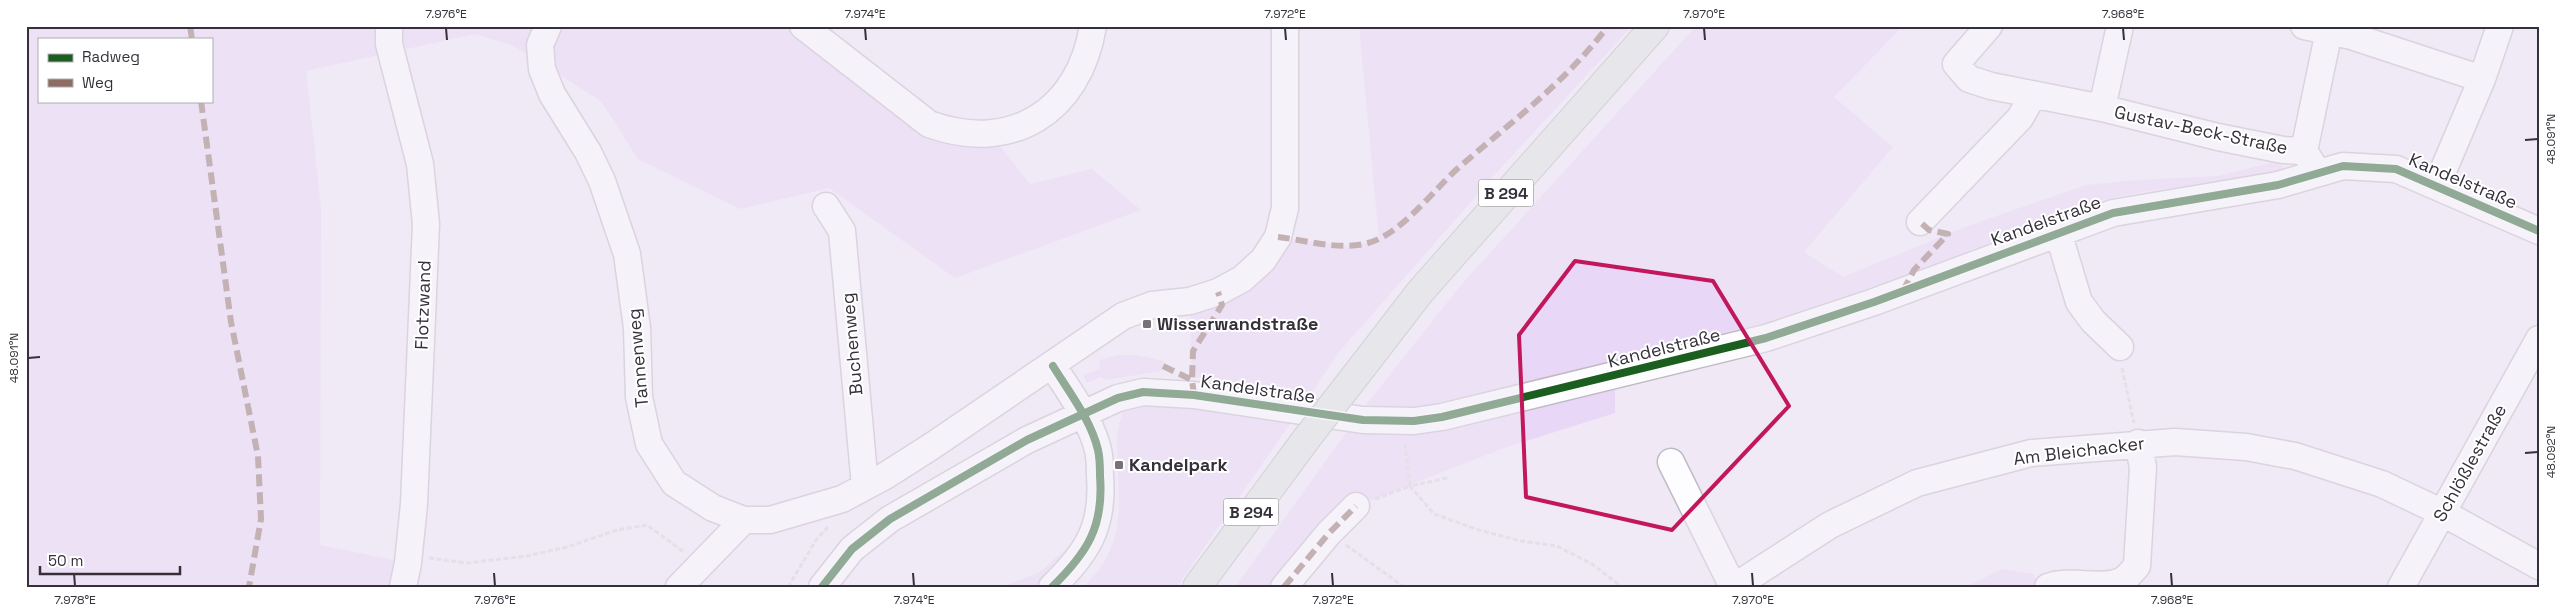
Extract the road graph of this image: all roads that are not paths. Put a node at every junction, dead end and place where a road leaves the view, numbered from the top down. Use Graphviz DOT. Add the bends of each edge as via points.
graph roads {
  1 [pos="389,26"];
  2 [pos="548,26"];
  3 [pos="803,26"];
  4 [pos="1093,26"];
  5 [pos="1284,26"];
  6 [pos="1655,26"];
  7 [pos="1989,26"];
  8 [pos="2120,26"];
  9 [pos="2500,26"];
  10 [pos="2333,30"];
  11 [pos="2482,78"];
  12 [pos="2033,95"];
  13 [pos="2102,108"];
  14 [pos="2304,151"];
  15 [pos="2318,173"];
  16 [pos="2437,185"];
  17 [pos="826,206"];
  18 [pos="1920,222"];
  19 [pos="2539,231"];
  20 [pos="2058,232"];
  21 [pos="2539,339"];
  22 [pos="2120,347"];
  23 [pos="1053,366"];
  24 [pos="1083,416"];
  25 [pos="2138,444"];
  26 [pos="1671,462"];
  27 [pos="865,486"];
  28 [pos="1356,506"];
  29 [pos="2443,513"];
  30 [pos="744,520"];
  31 [pos="2539,566"];
  32 [pos="402,587"];
  33 [pos="679,587"];
  34 [pos="822,587"];
  35 [pos="1052,587"];
  36 [pos="1197,587"];
  37 [pos="1284,587"];
  38 [pos="1734,587"];
  39 [pos="2048,587"];
  40 [pos="2401,587"];
  1 -- 32 [label="street, Flotzwand" via="389,44 420,164 426,224 414,504"];
  2 -- 30 [label="street, Tannenweg" via="540,45 542,69 552,94 602,181 627,254 637,328 639,397 649,444 674,483 713,508"];
  3 -- 4 [label="street" via="929,124 950,132 990,134 1030,124 1058,104 1078,75"];
  5 -- 23 [label="street, Tannenweg" via="1285,208 1278,237 1263,260 1242,279 1218,292 1190,301 1152,305 1123,316"];
  6 -- 36 [label="highway, B 294, bridge" via="1420,292 1306,438"];
  7 -- 12 [label="street, Gustav-Beck-Straße" via="1956,64 1968,79"];
  8 -- 13 [label="street, Gustav-Beck-Straße"];
  9 -- 11 [label="street"];
  10 -- 11 [label="street"];
  10 -- 14 [label="street"];
  11 -- 16 [label="street"];
  12 -- 13 [label="street, Gustav-Beck-Straße"];
  12 -- 18 [label="street" via="2020,118"];
  13 -- 14 [label="street, Gustav-Beck-Straße" via="2218,137"];
  14 -- 15 [label="street, Gustav-Beck-Straße"];
  15 -- 16 [label="street, Kandelstraße" via="2343,166 2396,169"];
  15 -- 20 [label="street, Kandelstraße" via="2278,185 2113,212"];
  16 -- 19 [label="street, Kandelstraße"];
  17 -- 27 [label="street, Buchenweg" via="842,231"];
  20 -- 22 [label="street" via="2080,302 2093,321"];
  20 -- 24 [label="street, Kandelstraße" via="1903,291 1766,338 1442,417 1414,421 1363,420 1194,395 1143,392 1118,398"];
  21 -- 29 [label="street, Schlößlestraße"];
  23 -- 24 [label="street"];
  23 -- 27 [label="street, Tannenweg"];
  24 -- 34 [label="street, Kandelstraße" via="1027,440 890,519 852,549"];
  24 -- 35 [label="street" via="1098,450 1099,518 1086,549"];
  25 -- 29 [label="street, Am Bleichacker" via="2206,443 2295,456 2382,484"];
  25 -- 38 [label="street, Am Bleichacker" via="2031,454 1917,484 1830,525"];
  25 -- 39 [label="street" via="2143,467 2137,566 2123,580 2111,583 2060,582"];
  26 -- 38 [label="street, Am Bleichacker"];
  27 -- 30 [label="street, Tannenweg" via="842,499 770,520"];
  28 -- 37 [label="street"];
  29 -- 31 [label="street, Am Bleichacker"];
  29 -- 40 [label="street, Schlößlestraße"];
  30 -- 33 [label="street"];
}
